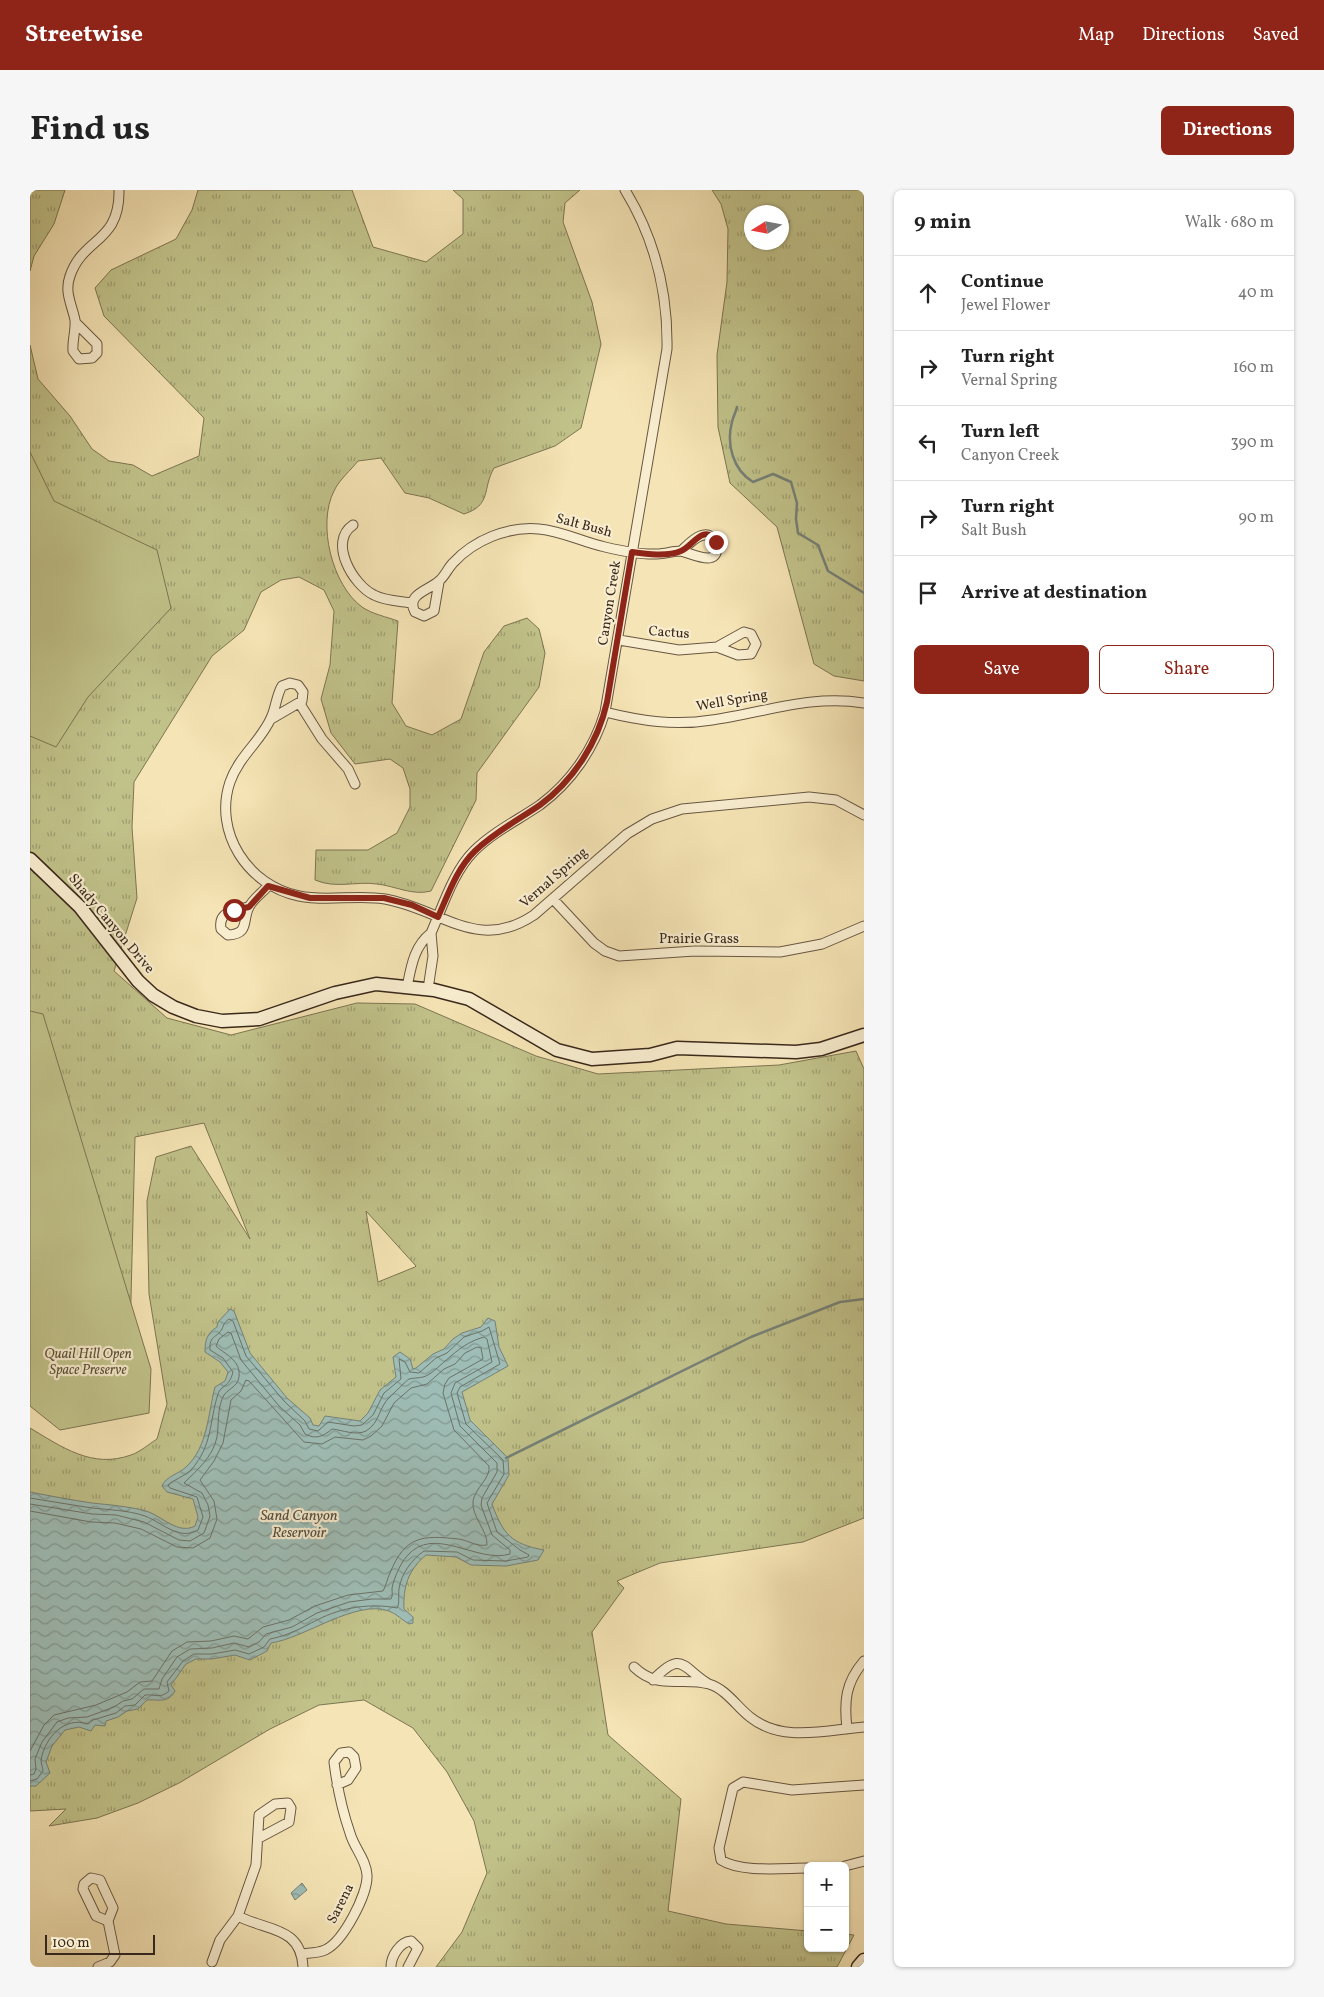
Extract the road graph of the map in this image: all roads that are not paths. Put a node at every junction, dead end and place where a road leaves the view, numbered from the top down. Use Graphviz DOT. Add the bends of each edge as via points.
graph roads {
  1 [pos="119,190"];
  2 [pos="625,190"];
  3 [pos="75,322"];
  4 [pos="353,525"];
  5 [pos="681,551"];
  6 [pos="632,552"];
  7 [pos="439,582"];
  8 [pos="412,603"];
  9 [pos="619,640"];
  10 [pos="717,646"];
  11 [pos="864,703"];
  12 [pos="300,704"];
  13 [pos="605,712"];
  14 [pos="271,719"];
  15 [pos="355,784"];
  16 [pos="864,815"];
  17 [pos="30,859"];
  18 [pos="268,886"];
  19 [pos="553,899"];
  20 [pos="249,907"];
  21 [pos="438,917"];
  22 [pos="864,926"];
  23 [pos="431,932"];
  24 [pos="416,951"];
  25 [pos="433,954"];
  26 [pos="407,987"];
  27 [pos="428,990"];
  28 [pos="864,1035"];
  29 [pos="634,1666"];
  30 [pos="862,1666"];
  31 [pos="653,1680"];
  32 [pos="710,1684"];
  33 [pos="864,1727"];
  34 [pos="847,1729"];
  35 [pos="337,1785"];
  36 [pos="864,1785"];
  37 [pos="259,1838"];
  38 [pos="864,1861"];
  39 [pos="849,1865"];
  40 [pos="804,1868"];
  41 [pos="238,1916"];
  42 [pos="108,1921"];
  43 [pos="302,1954"];
  44 [pos="864,1960"];
  45 [pos="212,1962"];
  46 [pos="98,1967"];
  47 [pos="302,1967"];
  48 [pos="391,1967"];
  49 [pos="408,1967"];
  50 [pos="858,1967"];
  1 -- 3 [label="street" via="120,206 111,228 80,258 69,278 67,291"];
  2 -- 6 [label="street, Canyon Creek" via="656,254 668,320 667,350"];
  4 -- 8 [label="street" via="342,536 341,548 361,586 374,595"];
  5 -- 6 [label="street, Salt Bush" via="658,554"];
  6 -- 7 [label="street, Salt Bush" via="564,534 518,529 486,539 464,553"];
  6 -- 9 [label="street, Canyon Creek"];
  7 -- 8 [label="street, Salt Bush" via="414,598"];
  7 -- 8 [label="street" via="434,611 429,615 419,615"];
  9 -- 10 [label="street, Cactus" via="679,650"];
  9 -- 13 [label="street, Canyon Creek"];
  11 -- 13 [label="street, Well Spring" via="811,701 682,723 657,722"];
  12 -- 14 [label="street"];
  12 -- 14 [label="street" via="301,688 294,683 285,684"];
  12 -- 15 [label="street" via="322,739 348,769"];
  13 -- 21 [label="street, Canyon Creek" via="590,747 564,785 474,852 458,875"];
  14 -- 18 [label="street" via="236,769 226,798 225,816 242,859"];
  16 -- 19 [label="street, Vernal Spring" via="836,800 809,797 682,809 652,819 627,834"];
  17 -- 26 [label="street, Shady Canyon Drive" via="80,907 138,981 153,995 196,1016 222,1021 259,1019 355,987 376,984"];
  18 -- 20 [label="street"];
  18 -- 21 [label="street, Vernal Spring" via="310,898 384,898 412,905"];
  19 -- 21 [label="street, Vernal Spring" via="522,924 491,932 460,926"];
  19 -- 22 [label="street, Prairie Grass" via="594,944 619,956 695,951 780,952 822,944"];
  21 -- 23 [label="street, Canyon Creek"];
  23 -- 24 [label="street, Canyon Creek" via="422,939"];
  23 -- 25 [label="street"];
  24 -- 25 [label="street"];
  24 -- 26 [label="street, Canyon Creek"];
  25 -- 27 [label="street"];
  26 -- 27 [label="street, Shady Canyon Drive"];
  27 -- 28 [label="street, Shady Canyon Drive" via="469,1000 557,1050 592,1058 650,1055 677,1048 796,1052 821,1049"];
  29 -- 31 [label="street"];
  30 -- 34 [label="street" via="844,1702"];
  31 -- 32 [label="street"];
  31 -- 32 [label="street" via="675,1664 684,1664"];
  32 -- 34 [label="street" via="726,1693 751,1718 777,1732"];
  33 -- 34 [label="street"];
  35 -- 43 [label="street, Sarena" via="350,1835 364,1861 366,1891 340,1936 326,1950"];
  36 -- 40 [label="street" via="792,1790 742,1782 733,1788 719,1848 722,1860 730,1866"];
  37 -- 37 [label="street" via="259,1815 275,1804 288,1803 292,1808 289,1822"];
  37 -- 41 [label="street" via="256,1866"];
  38 -- 39 [label="street"];
  41 -- 43 [label="street" via="288,1934"];
  41 -- 45 [label="street" via="220,1940"];
  42 -- 42 [label="street" via="113,1908 111,1902 100,1880 91,1878 84,1884 86,1896 96,1916"];
  42 -- 46 [label="street" via="115,1955 110,1962"];
  43 -- 47 [label="street"];
  44 -- 50 [label="street"];
  48 -- 49 [label="street" via="400,1946 411,1941 418,1948"];
}
